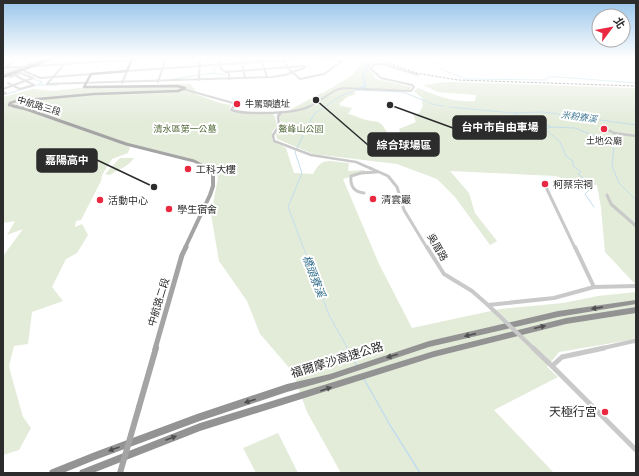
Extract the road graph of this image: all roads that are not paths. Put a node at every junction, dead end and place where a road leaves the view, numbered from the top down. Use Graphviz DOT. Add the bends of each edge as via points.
graph roads {
  1 [pos="51,80"];
  2 [pos="87,80"];
  3 [pos="123,80"];
  4 [pos="190,80"];
  5 [pos="390,80"];
  6 [pos="27,81"];
  7 [pos="158,81"];
  8 [pos="8,82"];
  9 [pos="122,83"];
  10 [pos="85,84"];
  11 [pos="13,86"];
  12 [pos="183,89"];
  13 [pos="3,91"];
  14 [pos="281,113"];
  15 [pos="602,127"];
  16 [pos="636,136"];
  17 [pos="184,158"];
  18 [pos="380,172"];
  19 [pos="544,183"];
  20 [pos="364,193"];
  21 [pos="607,195"];
  22 [pos="636,226"];
  23 [pos="636,286"];
  24 [pos="594,287"];
  25 [pos="636,302"];
  26 [pos="488,305"];
  27 [pos="636,310"];
  28 [pos="636,342"];
  29 [pos="552,366"];
  30 [pos="636,450"];
  31 [pos="53,473"];
  32 [pos="83,473"];
  33 [pos="120,473"];
  1 -- 10 [label="street" via="47,84"];
  2 -- 10 [label="main road"];
  3 -- 9 [label="street"];
  4 -- 7 [label="street"];
  5 -- 14 [label="street" via="414,87 411,91 340,88 302,111"];
  6 -- 11 [label="street"];
  6 -- 11 [label="street" via="34,85 20,89"];
  7 -- 9 [label="street"];
  8 -- 11 [label="street"];
  9 -- 10 [label="street"];
  10 -- 12 [label="main road" via="84,87 177,86 184,87"];
  11 -- 13 [label="street"];
  12 -- 14 [label="street" via="233,103 231,110 234,112"];
  12 -- 17 [label="main road, 中航路三段" via="79,95 16,101 9,104 126,144"];
  14 -- 18 [label="street, 吳厝路" via="278,116 279,126 274,132 274,141 311,155 353,161"];
  15 -- 16 [label="street" via="614,133"];
  17 -- 33 [label="main road, 中航路二段, bridge" via="211,169 214,175 213,186 182,255"];
  18 -- 20 [label="street" via="351,176 354,191"];
  18 -- 26 [label="street, 吳厝路" via="388,176 397,187 404,210 440,269"];
  19 -- 24 [label="street"];
  21 -- 22 [label="street" via="611,204"];
  23 -- 24 [label="street"];
  24 -- 26 [label="street" via="548,299"];
  25 -- 31 [label="highway, 福爾摩沙高速公路, one-way" via="558,314 429,344 190,421"];
  26 -- 29 [label="street, 吳厝路, bridge"];
  32 -- 27 [label="highway, one-way" via="200,427 434,354 566,321"];
  28 -- 29 [label="street" via="562,357"];
  29 -- 30 [label="street, 吳厝路"];
}
